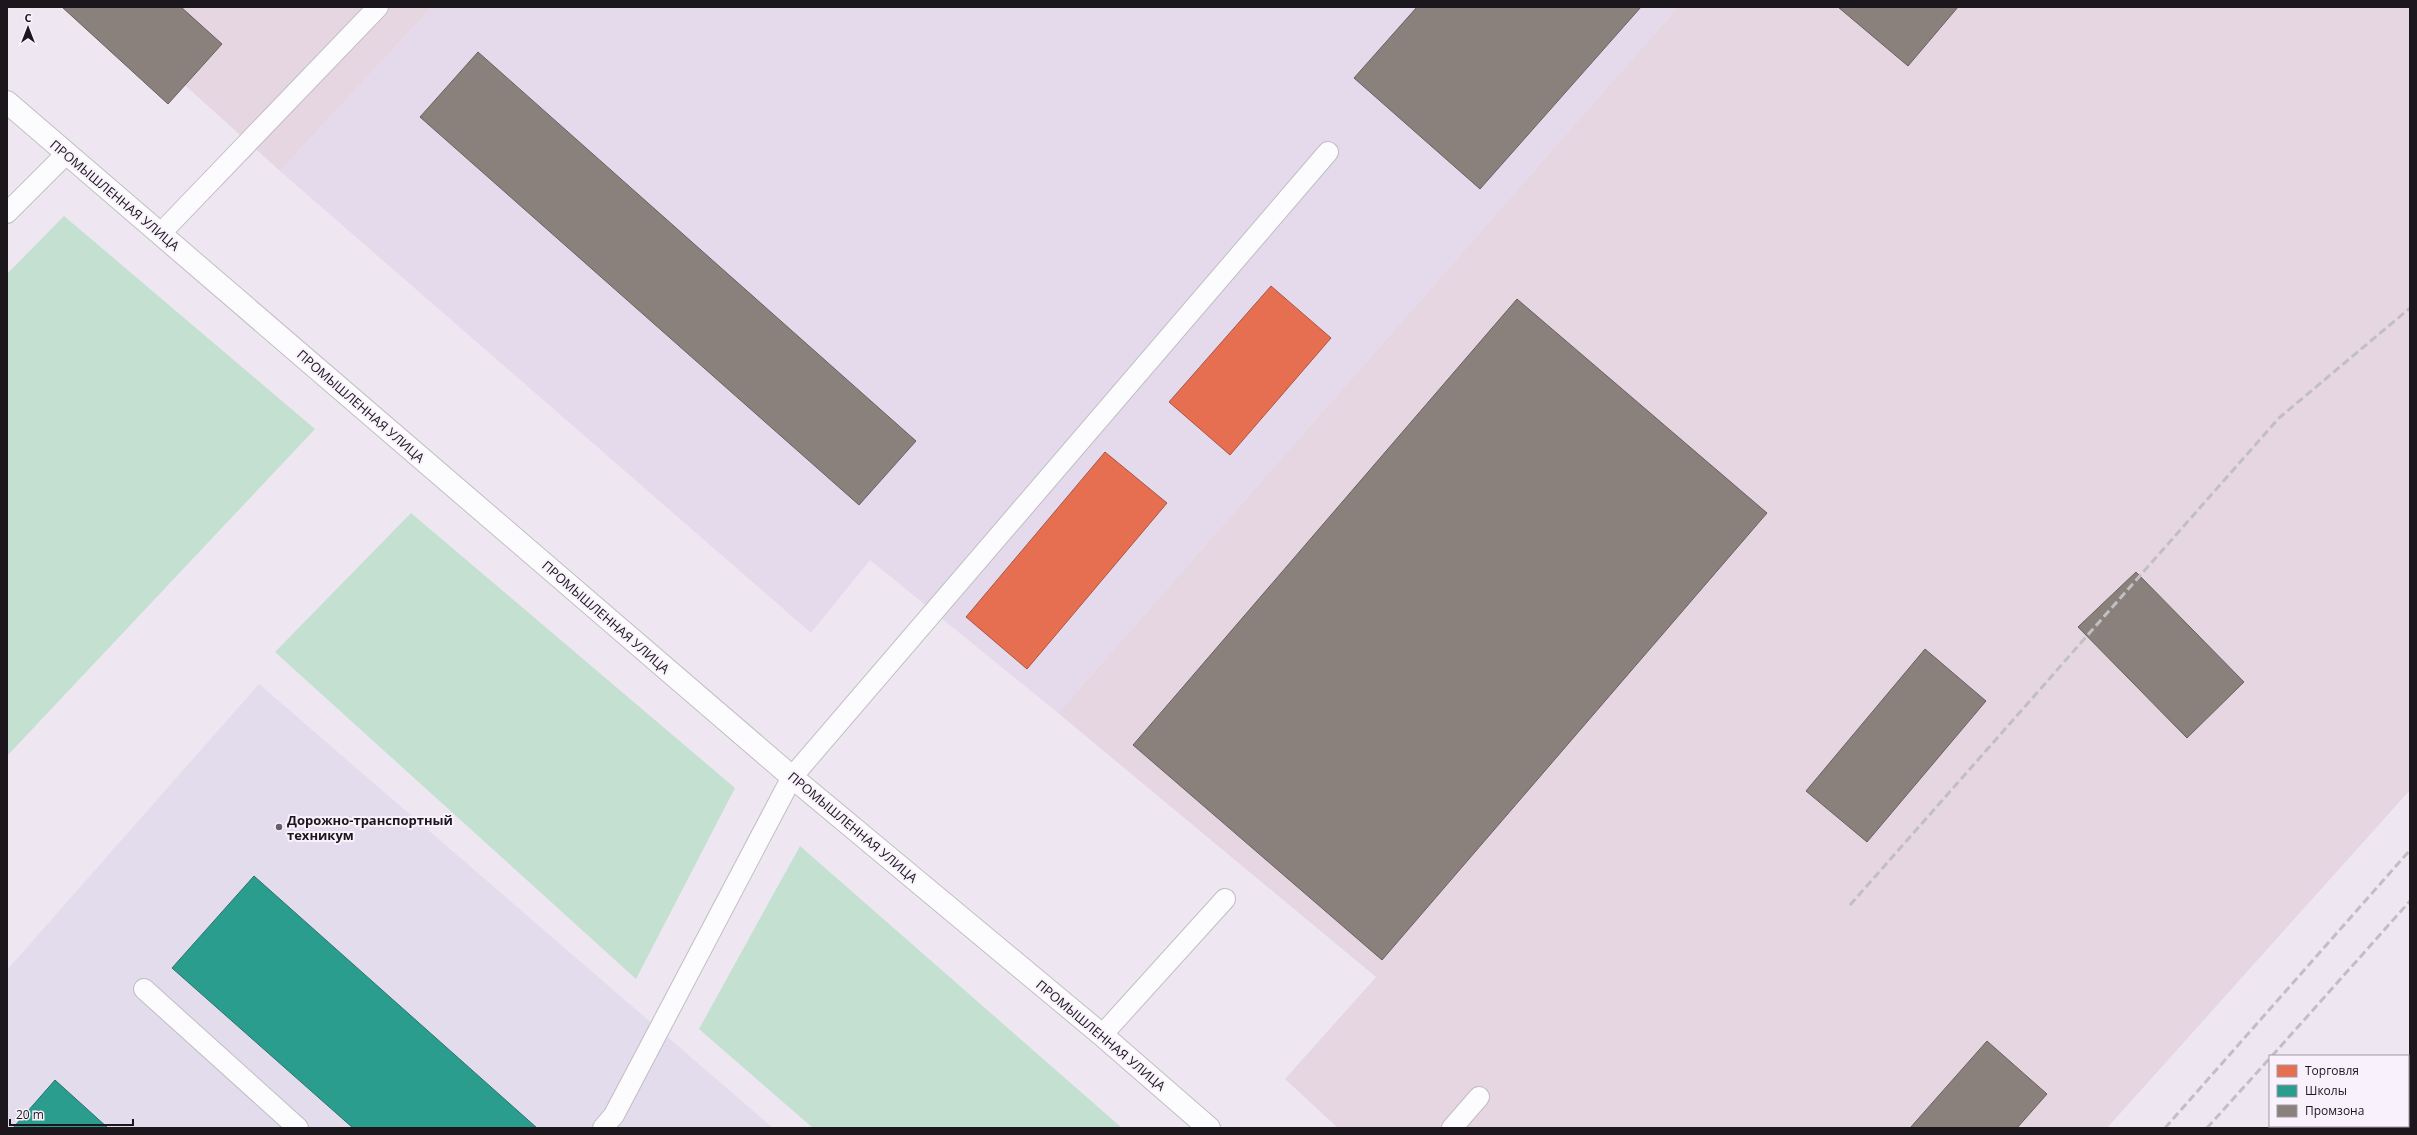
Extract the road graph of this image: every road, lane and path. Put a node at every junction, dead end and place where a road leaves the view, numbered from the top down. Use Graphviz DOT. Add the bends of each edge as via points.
graph roads {
  1 [pos="378,7"];
  2 [pos="7,102"];
  3 [pos="1328,152"];
  4 [pos="66,154"];
  5 [pos="7,213"];
  6 [pos="161,233"];
  7 [pos="792,777"];
  8 [pos="1225,899"];
  9 [pos="144,989"];
  10 [pos="1102,1035"];
  11 [pos="1479,1097"];
  12 [pos="298,1128"];
  13 [pos="603,1128"];
  14 [pos="1209,1128"];
  15 [pos="1452,1128"];
  1 -- 6 [label="lane"];
  2 -- 4 [label="street, ПРОМЫШЛЕННАЯ УЛИЦА"];
  3 -- 7 [label="lane"];
  4 -- 5 [label="lane"];
  4 -- 6 [label="street, ПРОМЫШЛЕННАЯ УЛИЦА"];
  6 -- 7 [label="street, ПРОМЫШЛЕННАЯ УЛИЦА"];
  7 -- 10 [label="street, ПРОМЫШЛЕННАЯ УЛИЦА"];
  7 -- 13 [label="lane" via="614,1115"];
  8 -- 10 [label="lane"];
  9 -- 12 [label="lane"];
  10 -- 14 [label="street, ПРОМЫШЛЕННАЯ УЛИЦА"];
  11 -- 15 [label="lane"];
}
